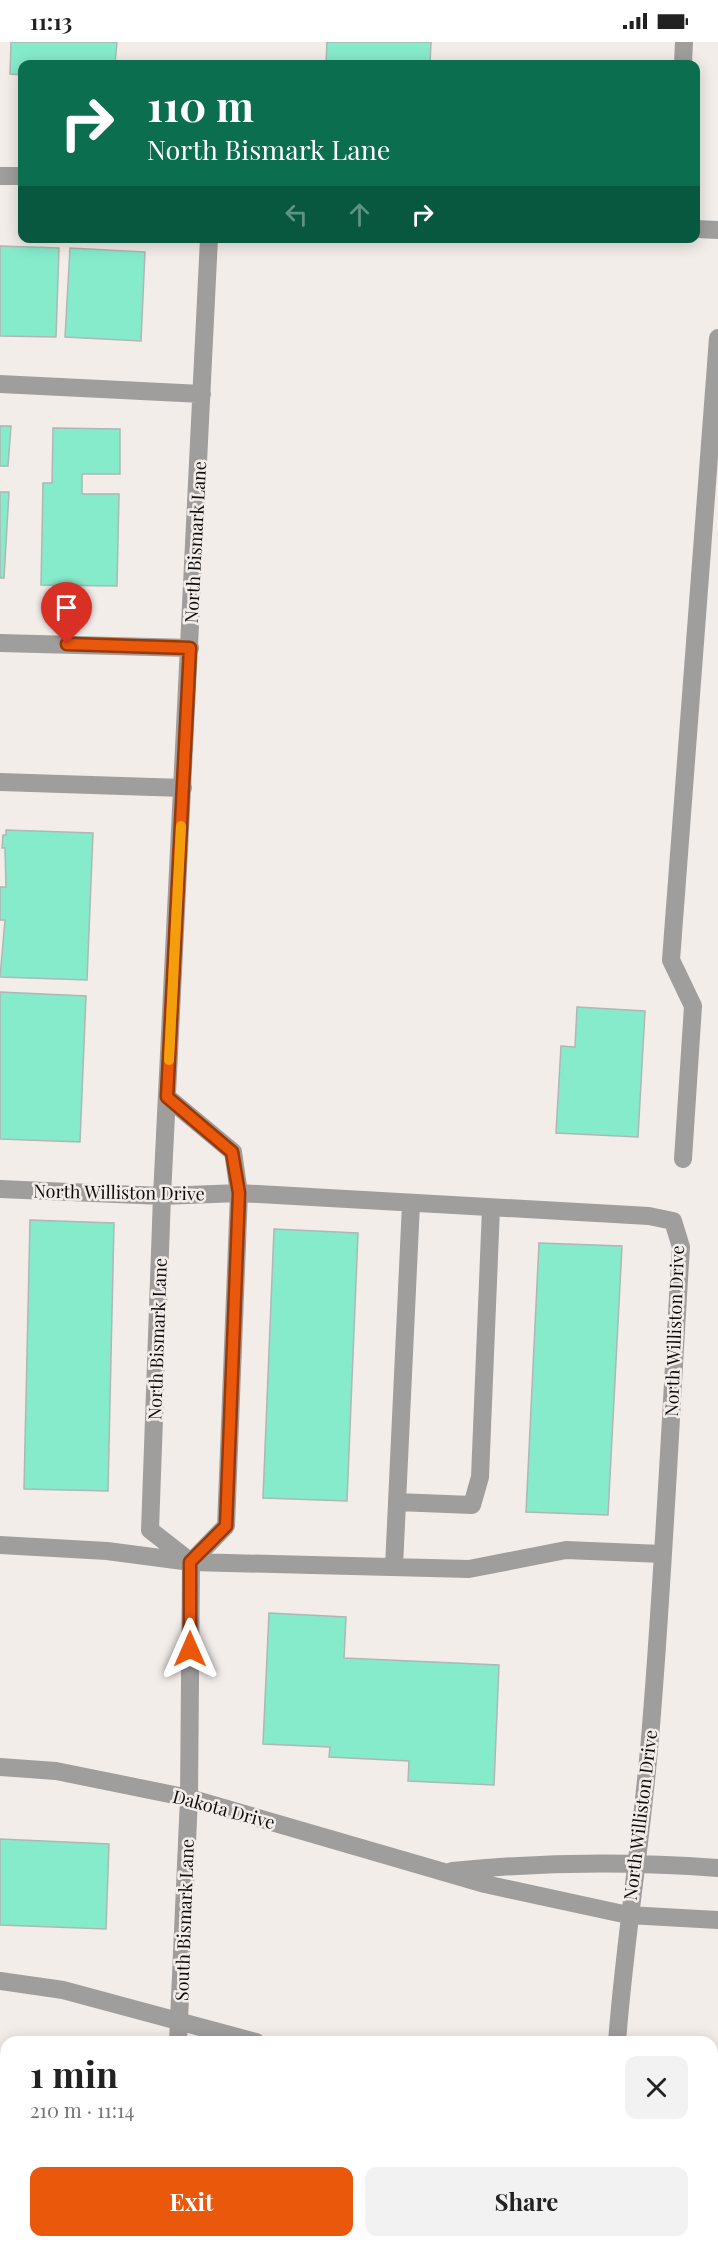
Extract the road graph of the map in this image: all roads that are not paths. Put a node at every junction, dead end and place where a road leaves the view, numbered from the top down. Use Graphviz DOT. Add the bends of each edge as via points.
graph roads {
  1 [pos="684,42"];
  2 [pos="683,60"];
  3 [pos="0,176"];
  4 [pos="18,176"];
  5 [pos="700,229"];
  6 [pos="718,229"];
  7 [pos="209,243"];
  8 [pos="718,338"];
  9 [pos="0,384"];
  10 [pos="202,394"];
  11 [pos="0,643"];
  12 [pos="190,648"];
  13 [pos="0,782"];
  14 [pos="183,788"];
  15 [pos="167,1097"];
  16 [pos="683,1159"];
  17 [pos="0,1189"];
  18 [pos="239,1193"];
  19 [pos="162,1196"];
  20 [pos="411,1204"];
  21 [pos="491,1208"];
  22 [pos="397,1502"];
  23 [pos="0,1545"];
  24 [pos="662,1554"];
  25 [pos="190,1562"];
  26 [pos="394,1567"];
  27 [pos="0,1767"];
  28 [pos="189,1798"];
  29 [pos="637,1862"];
  30 [pos="718,1868"];
  31 [pos="444,1872"];
  32 [pos="628,1915"];
  33 [pos="718,1920"];
  34 [pos="0,1981"];
  35 [pos="179,2020"];
  36 [pos="178,2036"];
  37 [pos="235,2036"];
  38 [pos="618,2036"];
  1 -- 2 [label="street"];
  3 -- 4 [label="street"];
  5 -- 6 [label="street"];
  7 -- 10 [label="street, North Bismark Lane"];
  8 -- 16 [label="street" via="671,960 693,1006"];
  9 -- 10 [label="street"];
  10 -- 12 [label="street, North Bismark Lane"];
  11 -- 12 [label="street"];
  12 -- 14 [label="street, North Bismark Lane"];
  13 -- 14 [label="street"];
  14 -- 15 [label="street, North Bismark Lane"];
  15 -- 18 [label="street" via="232,1152"];
  15 -- 19 [label="street, North Bismark Lane"];
  17 -- 19 [label="street, North Williston Drive"];
  18 -- 19 [label="street, North Williston Drive"];
  18 -- 20 [label="street, North Williston Drive"];
  18 -- 25 [label="street" via="226,1526"];
  19 -- 25 [label="street, North Bismark Lane" via="150,1530"];
  20 -- 21 [label="street, North Williston Drive"];
  20 -- 22 [label="street"];
  21 -- 22 [label="street" via="480,1477 472,1505"];
  21 -- 24 [label="street, North Williston Drive" via="649,1216 673,1221 681,1246"];
  22 -- 26 [label="street"];
  23 -- 25 [label="street" via="107,1551"];
  24 -- 26 [label="street" via="566,1550 469,1569"];
  24 -- 29 [label="street, North Williston Drive" via="651,1727"];
  25 -- 26 [label="street"];
  25 -- 28 [label="street"];
  27 -- 28 [label="street, Dakota Drive" via="56,1770"];
  28 -- 31 [label="street, Dakota Drive"];
  28 -- 35 [label="street, South Bismark Lane"];
  29 -- 30 [label="street, Dakota Drive"];
  29 -- 31 [label="street, Dakota Drive" via="525,1864"];
  29 -- 32 [label="street, North Williston Drive"];
  31 -- 32 [label="street, Dakota Drive"];
  32 -- 33 [label="street, Dakota Drive"];
  32 -- 38 [label="street, North Williston Drive"];
  34 -- 35 [label="street" via="63,1990"];
  35 -- 36 [label="street, South Bismark Lane"];
  35 -- 37 [label="street"];
}
